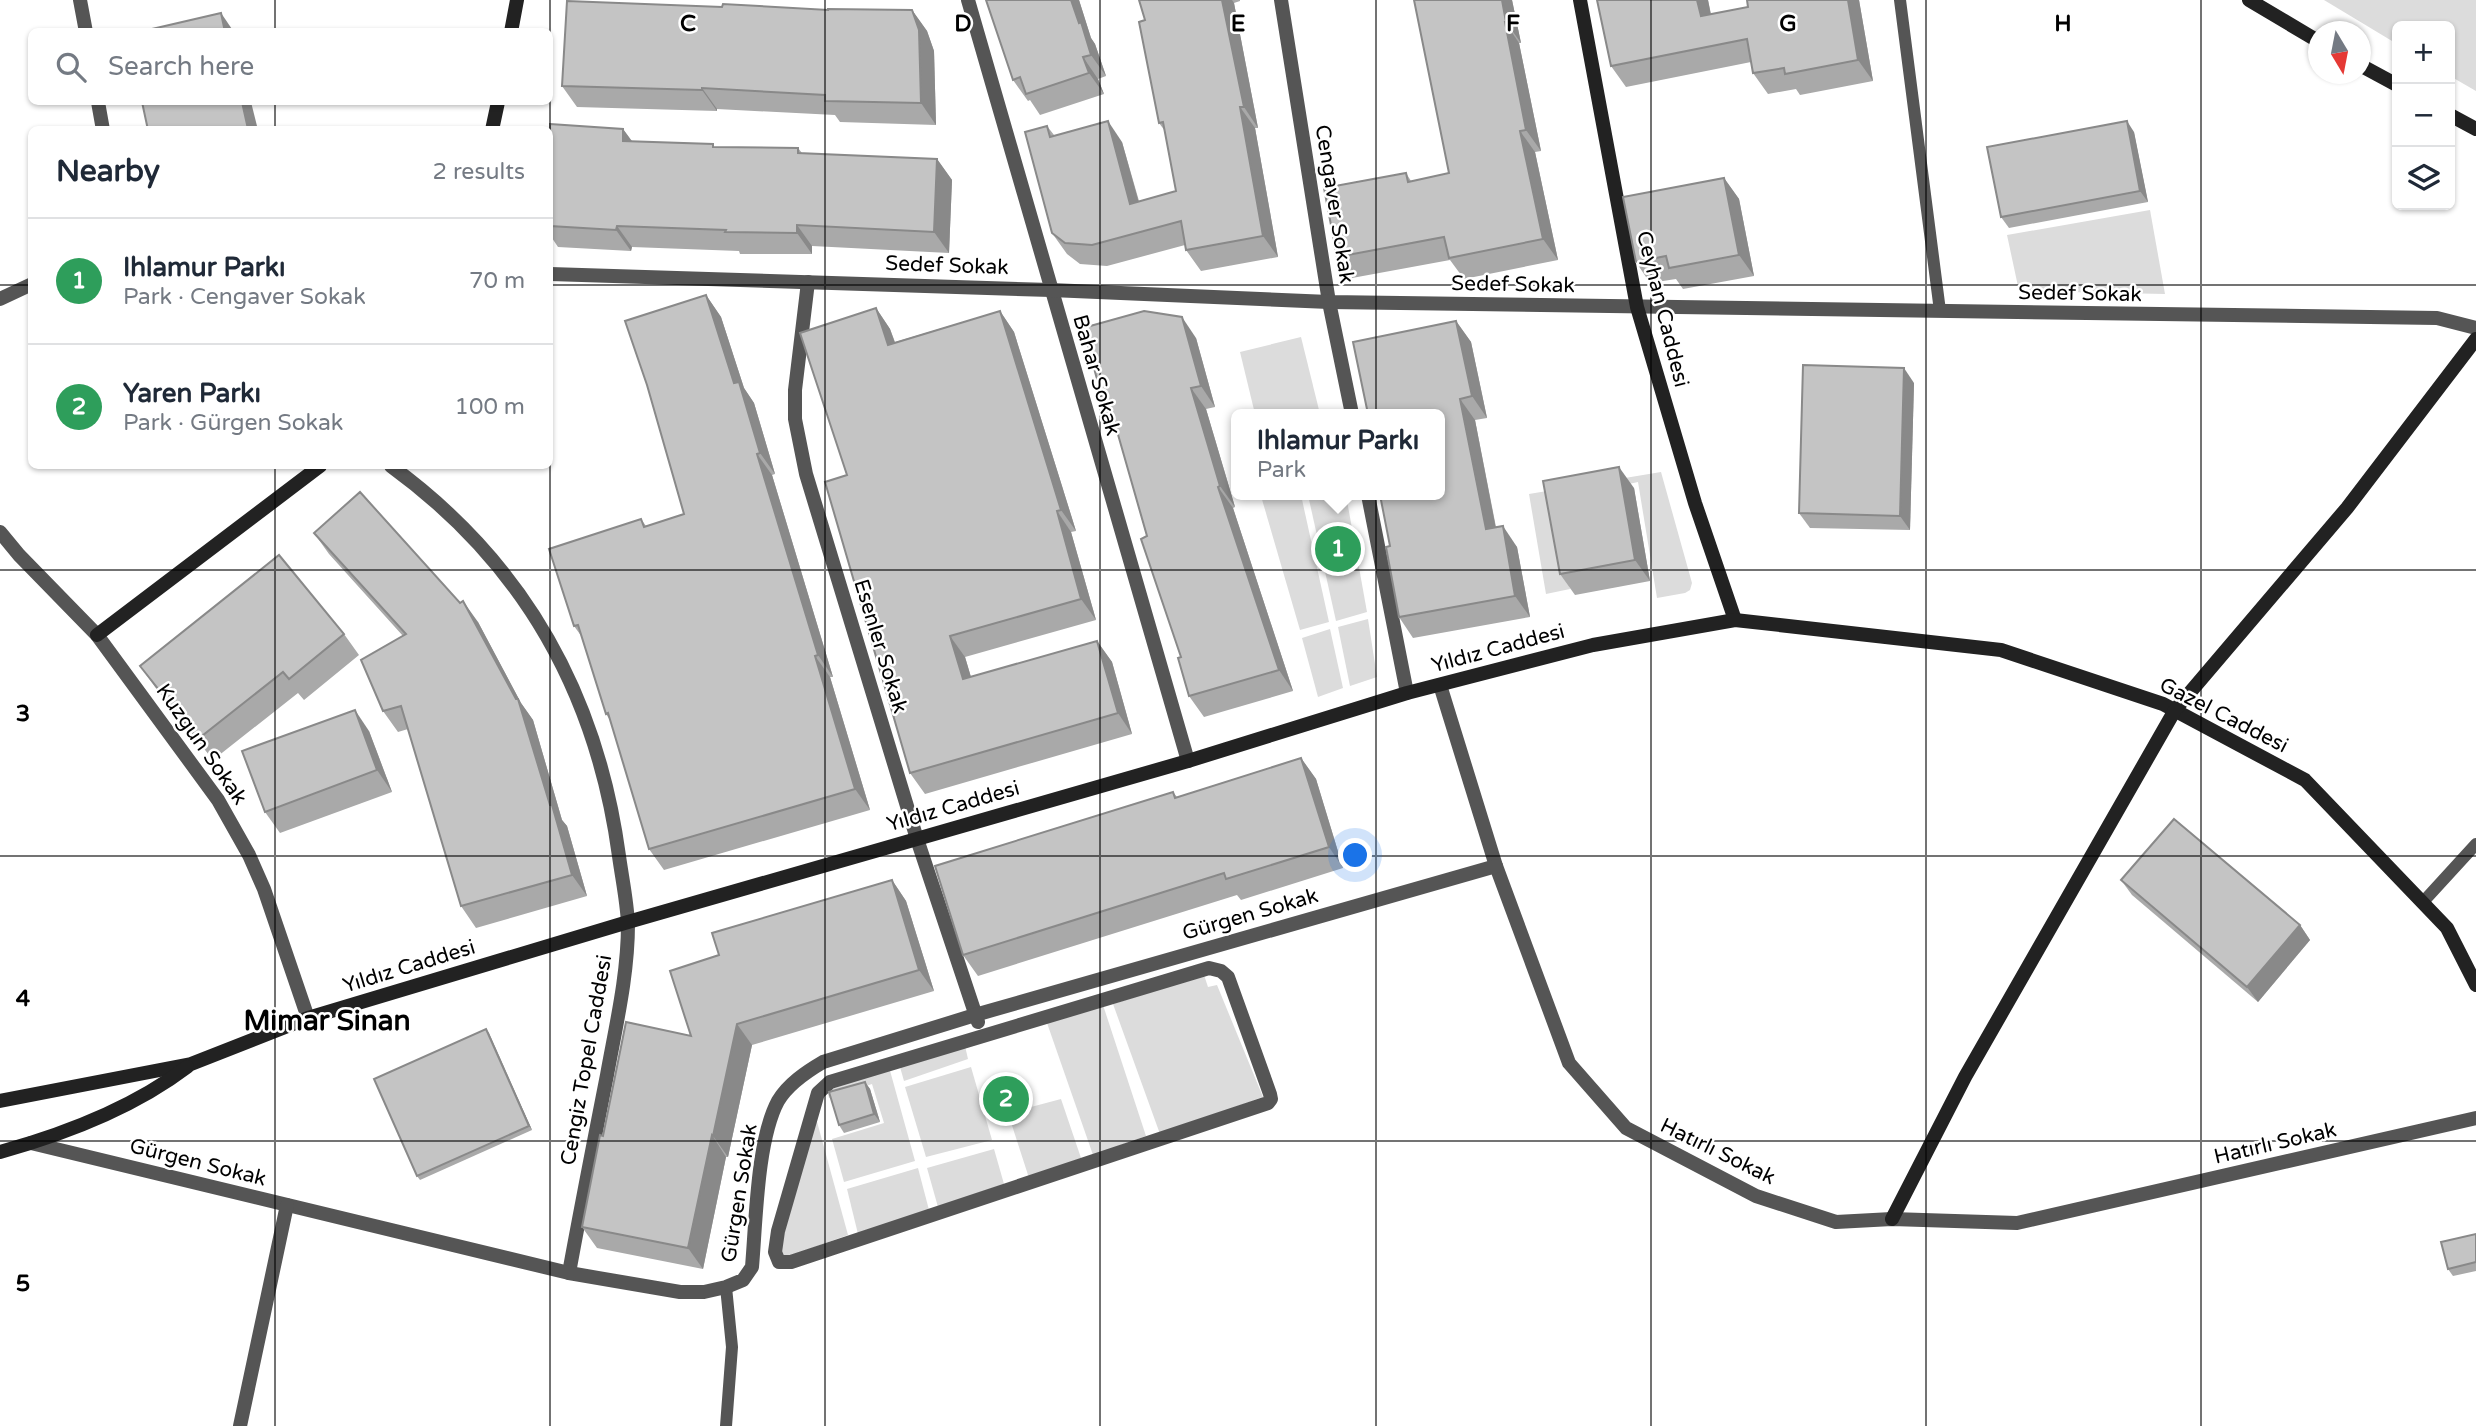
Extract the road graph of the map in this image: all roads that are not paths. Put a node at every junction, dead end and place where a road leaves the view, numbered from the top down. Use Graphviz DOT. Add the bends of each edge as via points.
graph roads {
  1 [pos="80,0"];
  2 [pos="517,0"];
  3 [pos="968,0"];
  4 [pos="1281,0"];
  5 [pos="1580,0"];
  6 [pos="1900,0"];
  7 [pos="2249,0"];
  8 [pos="85,28"];
  9 [pos="512,28"];
  10 [pos="2308,35"];
  11 [pos="2371,71"];
  12 [pos="2395,84"];
  13 [pos="99,105"];
  14 [pos="497,105"];
  15 [pos="2455,117"];
  16 [pos="102,126"];
  17 [pos="493,126"];
  18 [pos="2476,129"];
  19 [pos="553,274"];
  20 [pos="808,282"];
  21 [pos="28,286"];
  22 [pos="1051,290"];
  23 [pos="0,299"];
  24 [pos="1329,302"];
  25 [pos="1637,307"];
  26 [pos="1940,311"];
  27 [pos="2476,328"];
  28 [pos="2476,339"];
  29 [pos="1351,409"];
  30 [pos="316,469"];
  31 [pos="395,469"];
  32 [pos="1369,500"];
  33 [pos="0,532"];
  34 [pos="1735,620"];
  35 [pos="97,635"];
  36 [pos="1440,685"];
  37 [pos="1407,693"];
  38 [pos="2175,710"];
  39 [pos="1188,761"];
  40 [pos="917,839"];
  41 [pos="2476,844"];
  42 [pos="1496,866"];
  43 [pos="2423,902"];
  44 [pos="628,922"];
  45 [pos="2476,985"];
  46 [pos="975,1015"];
  47 [pos="308,1018"];
  48 [pos="982,1035"];
  49 [pos="191,1064"];
  50 [pos="0,1101"];
  51 [pos="2476,1118"];
  52 [pos="31,1143"];
  53 [pos="0,1152"];
  54 [pos="287,1205"];
  55 [pos="1892,1219"];
  56 [pos="569,1273"];
  57 [pos="726,1287"];
  58 [pos="240,1426"];
  59 [pos="726,1426"];
  1 -- 8 [label="street"];
  2 -- 9 [label="street"];
  3 -- 22 [label="street, Bahar Sokak"];
  4 -- 24 [label="street, Cengaver Sokak"];
  5 -- 25 [label="street, Ceyhan Caddesi"];
  6 -- 26 [label="lane"];
  7 -- 10 [label="street"];
  11 -- 12 [label="street"];
  13 -- 16 [label="street"];
  14 -- 17 [label="street"];
  15 -- 18 [label="street"];
  19 -- 20 [label="street, Sedef Sokak"];
  20 -- 22 [label="street, Sedef Sokak"];
  20 -- 40 [label="street, Esenler Sokak" via="795,390 800,446"];
  21 -- 23 [label="street"];
  22 -- 24 [label="street, Sedef Sokak"];
  22 -- 39 [label="street, Bahar Sokak"];
  24 -- 25 [label="street, Sedef Sokak"];
  24 -- 29 [label="street, Cengaver Sokak"];
  25 -- 26 [label="street, Sedef Sokak"];
  25 -- 34 [label="street, Ceyhan Caddesi"];
  26 -- 27 [label="street, Sedef Sokak" via="2437,318"];
  28 -- 38 [label="street" via="2347,508"];
  30 -- 35 [label="street"];
  31 -- 44 [label="street, Cengiz Topel Caddesi" via="461,524 512,581 554,647 603,774"];
  32 -- 37 [label="street"];
  33 -- 35 [label="street, Kuzgun Sokak"];
  34 -- 36 [label="street, Yıldız Caddesi" via="1593,645"];
  34 -- 38 [label="street, Gazel Caddesi" via="2001,650"];
  35 -- 47 [label="street, Kuzgun Sokak" via="236,830 264,889"];
  36 -- 37 [label="street, Yıldız Caddesi"];
  36 -- 42 [label="street, Hatırlı Sokak"];
  37 -- 39 [label="street, Yıldız Caddesi"];
  38 -- 43 [label="street, Gazel Caddesi" via="2305,780"];
  38 -- 55 [label="street" via="1965,1077"];
  39 -- 40 [label="street, Yıldız Caddesi"];
  40 -- 44 [label="street, Yıldız Caddesi"];
  40 -- 46 [label="street, Esenler Sokak"];
  41 -- 43 [label="lane"];
  42 -- 46 [label="street, Gürgen Sokak"];
  42 -- 55 [label="street, Hatırlı Sokak" via="1569,1063 1626,1128 1756,1196 1836,1222"];
  43 -- 45 [label="street, Gazel Caddesi" via="2447,928"];
  44 -- 47 [label="street, Yıldız Caddesi"];
  44 -- 56 [label="street, Cengiz Topel Caddesi" via="624,983"];
  46 -- 48 [label="street, Esenler Sokak"];
  46 -- 57 [label="street, Gürgen Sokak" via="823,1062 800,1076 779,1101 764,1140 752,1267 743,1279"];
  47 -- 49 [label="street, Yıldız Caddesi"];
  48 -- 48 [label="street" via="1216,969 1228,977 1270,1099 791,1262 779,1262 775,1252 778,1231 822,1088 843,1077"];
  49 -- 50 [label="street, Yıldız Caddesi"];
  49 -- 52 [label="street, Yıldız Caddesi" via="135,1100"];
  51 -- 55 [label="street, Hatırlı Sokak" via="2017,1223"];
  52 -- 53 [label="street, Yıldız Caddesi"];
  52 -- 54 [label="street, Gürgen Sokak"];
  54 -- 56 [label="street, Gürgen Sokak"];
  54 -- 58 [label="street"];
  56 -- 57 [label="street, Gürgen Sokak" via="680,1292"];
  57 -- 59 [label="lane" via="732,1347"];
}
